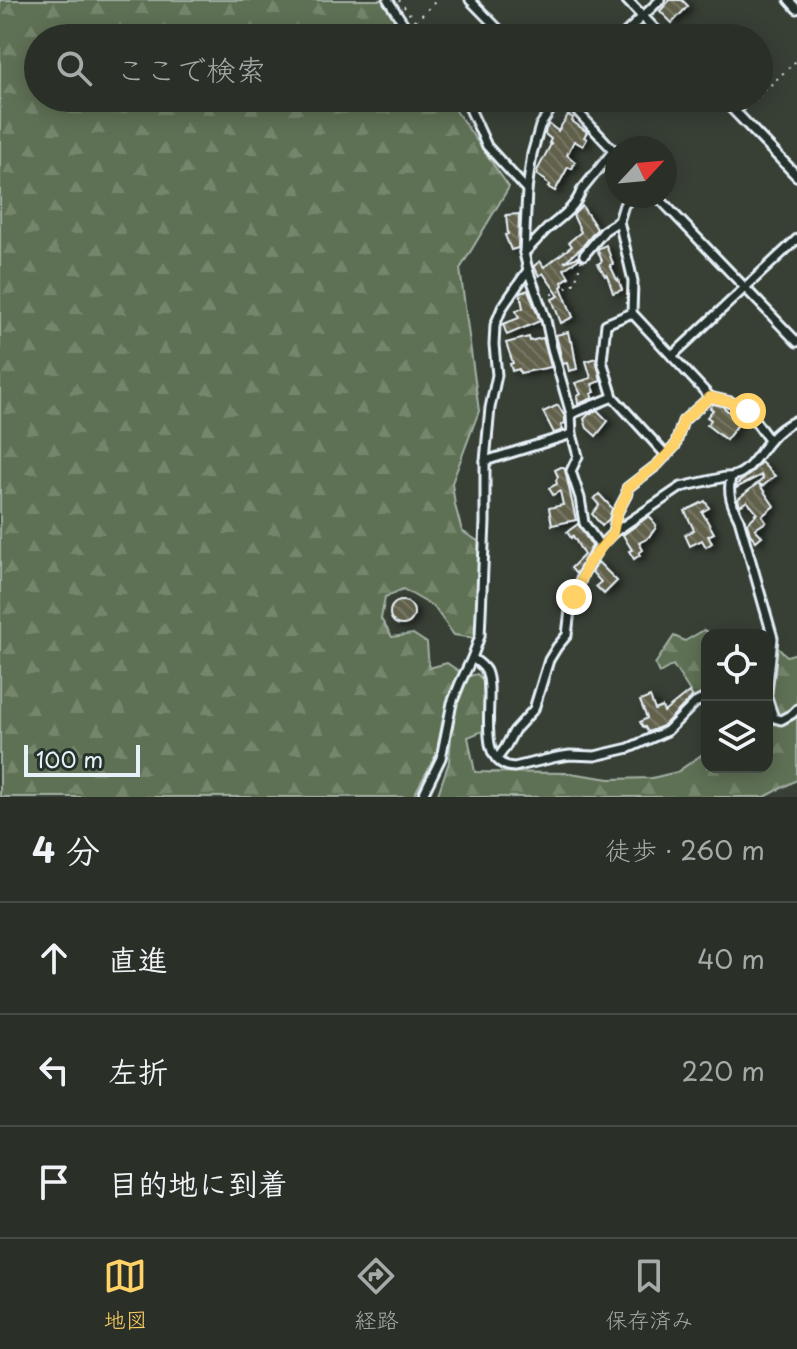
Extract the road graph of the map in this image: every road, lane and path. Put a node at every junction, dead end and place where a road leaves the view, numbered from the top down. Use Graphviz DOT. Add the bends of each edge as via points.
graph roads {
  1 [pos="388,0"];
  2 [pos="399,0"];
  3 [pos="437,0"];
  4 [pos="470,0"];
  5 [pos="627,0"];
  6 [pos="660,0"];
  7 [pos="789,0"];
  8 [pos="797,9"];
  9 [pos="643,17"];
  10 [pos="415,22"];
  11 [pos="404,24"];
  12 [pos="493,24"];
  13 [pos="635,24"];
  14 [pos="650,24"];
  15 [pos="797,60"];
  16 [pos="773,83"];
  17 [pos="471,112"];
  18 [pos="549,112"];
  19 [pos="578,112"];
  20 [pos="735,112"];
  21 [pos="743,112"];
  22 [pos="739,116"];
  23 [pos="605,141"];
  24 [pos="605,163"];
  25 [pos="797,176"];
  26 [pos="527,190"];
  27 [pos="623,208"];
  28 [pos="669,208"];
  29 [pos="619,221"];
  30 [pos="797,239"];
  31 [pos="524,253"];
  32 [pos="584,255"];
  33 [pos="528,270"];
  34 [pos="745,287"];
  35 [pos="539,301"];
  36 [pos="632,313"];
  37 [pos="797,342"];
  38 [pos="672,356"];
  39 [pos="613,397"];
  40 [pos="710,397"];
  41 [pos="571,414"];
  42 [pos="797,420"];
  43 [pos="572,434"];
  44 [pos="769,440"];
  45 [pos="666,455"];
  46 [pos="485,461"];
  47 [pos="731,477"];
  48 [pos="613,533"];
  49 [pos="600,546"];
  50 [pos="770,629"];
  51 [pos="472,658"];
  52 [pos="701,700"];
  53 [pos="769,701"];
  54 [pos="797,709"];
  55 [pos="497,759"];
  56 [pos="422,797"];
  1 -- 11 [label="street"];
  2 -- 10 [label="path"];
  3 -- 10 [label="path"];
  4 -- 12 [label="street"];
  5 -- 9 [label="street"];
  6 -- 9 [label="street"];
  7 -- 8 [label="street"];
  9 -- 13 [label="street"];
  9 -- 14 [label="street"];
  15 -- 16 [label="path"];
  17 -- 26 [label="street" via="487,146"];
  18 -- 26 [label="street" via="532,154"];
  19 -- 23 [label="street"];
  20 -- 22 [label="street"];
  21 -- 22 [label="path"];
  22 -- 25 [label="street"];
  24 -- 31 [label="street" via="566,214"];
  26 -- 31 [label="street"];
  27 -- 29 [label="street"];
  28 -- 34 [label="street"];
  29 -- 32 [label="street"];
  29 -- 36 [label="street" via="633,281"];
  30 -- 34 [label="street"];
  31 -- 33 [label="street"];
  32 -- 35 [label="path" via="575,283"];
  33 -- 35 [label="street"];
  33 -- 46 [label="street" via="495,325 497,375"];
  34 -- 37 [label="street"];
  34 -- 38 [label="street"];
  35 -- 41 [label="street"];
  36 -- 38 [label="street"];
  36 -- 39 [label="street" via="606,324 602,361"];
  38 -- 40 [label="street"];
  39 -- 41 [label="street"];
  39 -- 45 [label="street"];
  40 -- 44 [label="street" via="748,411"];
  40 -- 45 [label="street" via="683,421 675,446"];
  41 -- 43 [label="street"];
  42 -- 44 [label="street"];
  43 -- 46 [label="street"];
  43 -- 49 [label="street" via="578,456 571,471 584,523"];
  44 -- 47 [label="street" via="754,463"];
  45 -- 48 [label="street" via="627,488"];
  46 -- 51 [label="street" via="480,636"];
  47 -- 48 [label="street" via="681,487"];
  47 -- 50 [label="street" via="731,503"];
  48 -- 49 [label="street"];
  49 -- 55 [label="street" via="583,574 567,635 551,655 534,709"];
  51 -- 55 [label="street" via="488,678 490,743"];
  51 -- 56 [label="street" via="452,703 441,758"];
  52 -- 55 [label="street" via="667,731 629,748 514,767"];
  53 -- 54 [label="street" via="774,718 781,720"];
}
